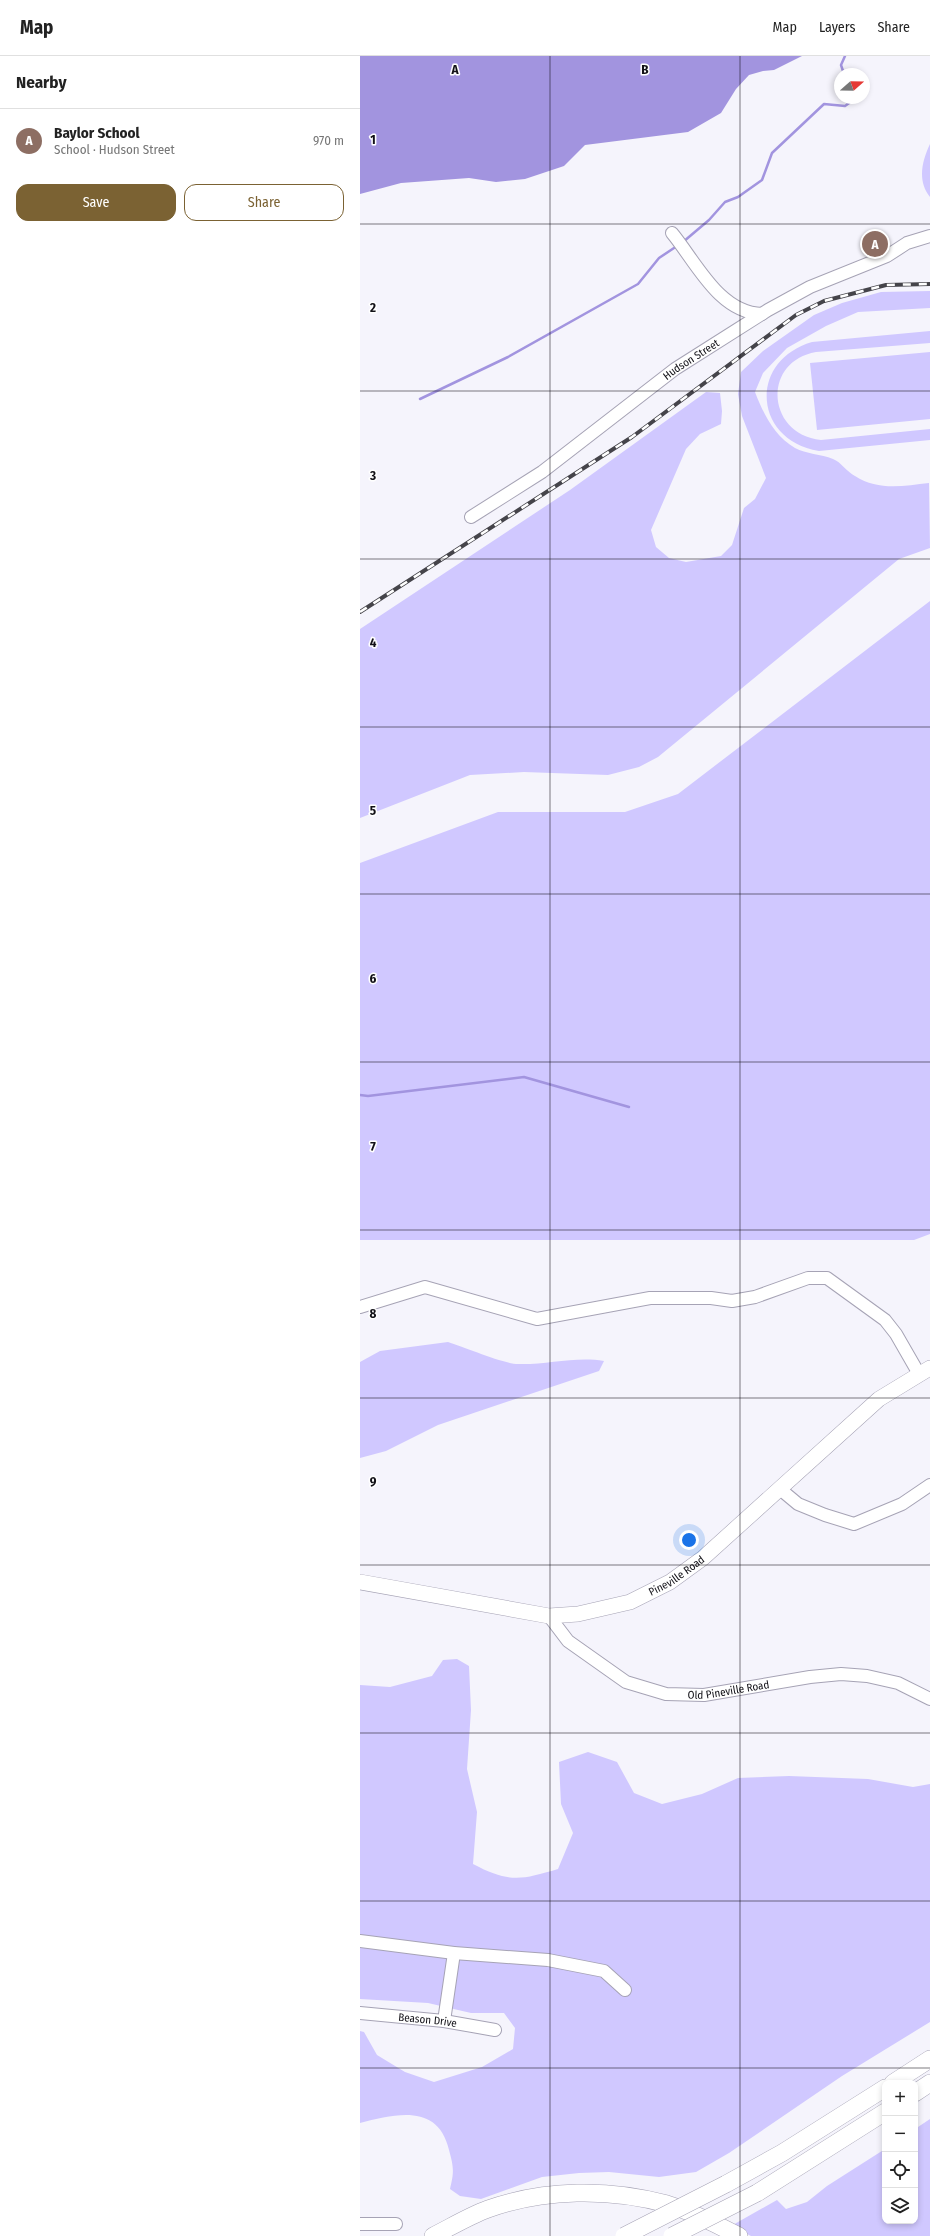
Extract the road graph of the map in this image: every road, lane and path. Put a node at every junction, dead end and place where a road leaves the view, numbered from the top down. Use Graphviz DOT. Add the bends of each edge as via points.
graph roads {
  1 [pos="672,232"];
  2 [pos="930,236"];
  3 [pos="762,314"];
  4 [pos="471,517"];
  5 [pos="360,1307"];
  6 [pos="924,1371"];
  7 [pos="930,1485"];
  8 [pos="780,1488"];
  9 [pos="360,1582"];
  10 [pos="549,1616"];
  11 [pos="930,1699"];
  12 [pos="360,1941"];
  13 [pos="454,1953"];
  14 [pos="625,1990"];
  15 [pos="360,2013"];
  16 [pos="444,2021"];
  17 [pos="495,2030"];
  18 [pos="930,2059"];
  19 [pos="898,2080"];
  20 [pos="930,2083"];
  21 [pos="882,2090"];
  22 [pos="918,2090"];
  23 [pos="882,2114"];
  24 [pos="360,2224"];
  25 [pos="396,2224"];
  26 [pos="434,2236"];
  27 [pos="624,2236"];
  28 [pos="672,2236"];
  29 [pos="739,2236"];
  1 -- 3 [label="street" via="718,294 733,307 753,314"];
  2 -- 3 [label="street, Hudson Street" via="907,243 887,256 810,287"];
  3 -- 4 [label="street, Hudson Street" via="675,369 542,472"];
  5 -- 6 [label="street" via="425,1287 537,1319 650,1298 710,1298 732,1301 755,1297 808,1278 827,1278 885,1320"];
  6 -- 8 [label="main road, Pineville Road" via="880,1399"];
  7 -- 8 [label="street" via="902,1504 854,1524 798,1504"];
  8 -- 10 [label="main road, Pineville Road" via="703,1558 670,1582 630,1602 578,1614"];
  9 -- 10 [label="main road, Pineville Road"];
  10 -- 11 [label="street, Old Pineville Road" via="568,1641 626,1682 666,1694 704,1695 841,1674 867,1676 898,1684"];
  12 -- 13 [label="street"];
  13 -- 14 [label="street" via="548,1960 604,1971"];
  13 -- 16 [label="street"];
  15 -- 16 [label="street, Beason Drive"];
  16 -- 17 [label="street, Beason Drive"];
  18 -- 19 [label="highway"];
  20 -- 22 [label="highway"];
  21 -- 27 [label="highway, bridge" via="782,2153"];
  23 -- 28 [label="highway, bridge" via="756,2193"];
  24 -- 25 [label="street"];
  26 -- 29 [label="highway" via="487,2210 520,2200 546,2195 587,2193 630,2196 667,2204 699,2216"];
}
